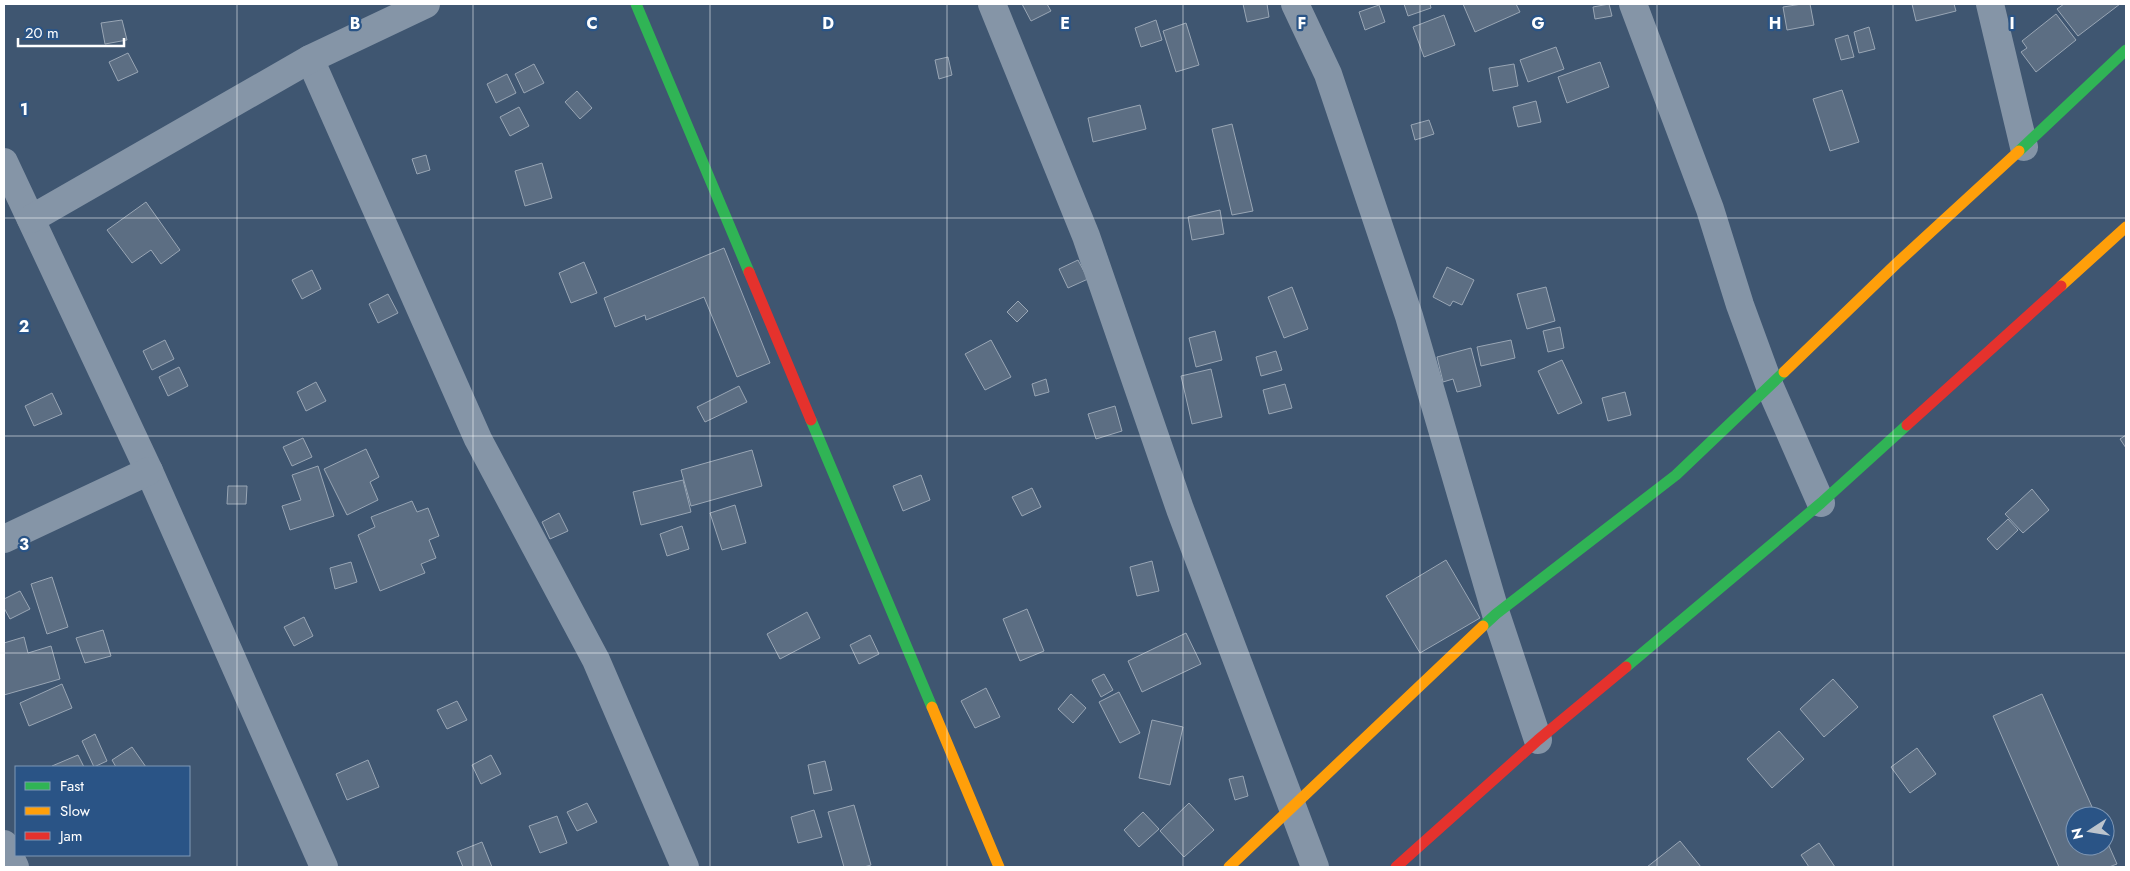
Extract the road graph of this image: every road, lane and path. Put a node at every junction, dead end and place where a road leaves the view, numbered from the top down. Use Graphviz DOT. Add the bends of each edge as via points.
graph roads {
  1 [pos="426,4"];
  2 [pos="636,4"];
  3 [pos="992,4"];
  4 [pos="1295,4"];
  5 [pos="1633,4"];
  6 [pos="1990,4"];
  7 [pos="2126,50"];
  8 [pos="310,59"];
  9 [pos="2024,147"];
  10 [pos="4,162"];
  11 [pos="31,219"];
  12 [pos="2126,227"];
  13 [pos="1770,387"];
  14 [pos="149,471"];
  15 [pos="1821,503"];
  16 [pos="4,539"];
  17 [pos="1496,614"];
  18 [pos="1538,740"];
  19 [pos="1292,808"];
  20 [pos="4,844"];
  21 [pos="15,867"];
  22 [pos="324,867"];
  23 [pos="685,867"];
  24 [pos="999,867"];
  25 [pos="1229,867"];
  26 [pos="1315,867"];
  27 [pos="1396,867"];
  1 -- 8 [label="street"];
  2 -- 24 [label="street"];
  3 -- 19 [label="street" via="1086,236 1180,509"];
  4 -- 17 [label="street" via="1328,74 1409,316"];
  5 -- 13 [label="street" via="1710,209"];
  6 -- 9 [label="street"];
  7 -- 9 [label="street"];
  8 -- 11 [label="street"];
  8 -- 23 [label="street" via="478,439 596,660"];
  9 -- 13 [label="street" via="1896,264"];
  10 -- 11 [label="street"];
  11 -- 14 [label="street"];
  12 -- 15 [label="street"];
  13 -- 15 [label="street"];
  13 -- 17 [label="street" via="1676,475"];
  14 -- 16 [label="street"];
  14 -- 22 [label="street"];
  15 -- 18 [label="street"];
  17 -- 18 [label="street"];
  17 -- 19 [label="street"];
  18 -- 27 [label="street"];
  19 -- 25 [label="street"];
  19 -- 26 [label="street"];
  20 -- 21 [label="street"];
}
